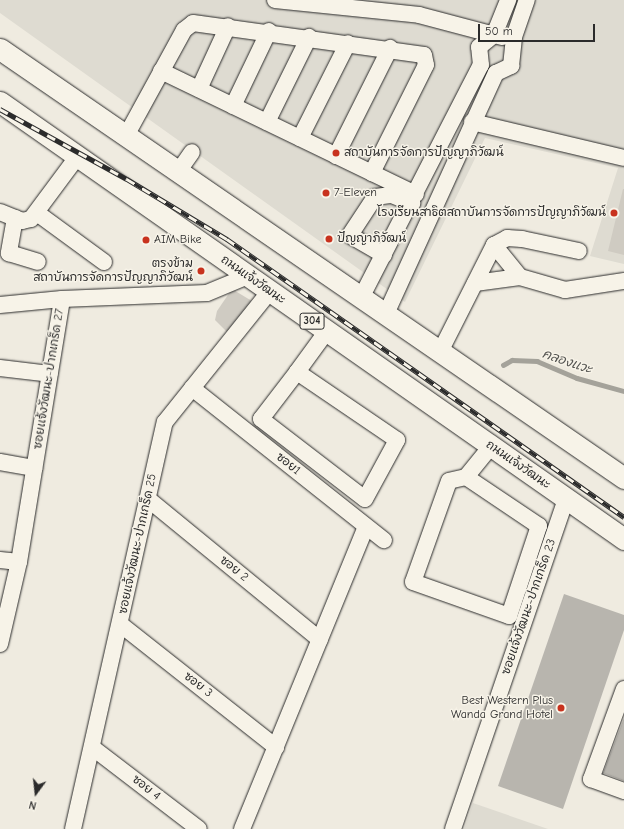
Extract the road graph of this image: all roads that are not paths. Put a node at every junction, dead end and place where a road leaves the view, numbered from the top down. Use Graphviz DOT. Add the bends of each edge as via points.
graph roads {
  1 [pos="275,0"];
  2 [pos="508,0"];
  3 [pos="527,0"];
  4 [pos="228,26"];
  5 [pos="269,32"];
  6 [pos="494,35"];
  7 [pos="309,37"];
  8 [pos="348,43"];
  9 [pos="390,48"];
  10 [pos="0,49"];
  11 [pos="515,49"];
  12 [pos="481,65"];
  13 [pos="161,71"];
  14 [pos="496,73"];
  15 [pos="199,89"];
  16 [pos="0,102"];
  17 [pos="233,106"];
  18 [pos="267,122"];
  19 [pos="472,122"];
  20 [pos="126,136"];
  21 [pos="300,138"];
  22 [pos="192,152"];
  23 [pos="336,156"];
  24 [pos="77,157"];
  25 [pos="624,158"];
  26 [pos="178,172"];
  27 [pos="372,173"];
  28 [pos="414,198"];
  29 [pos="37,213"];
  30 [pos="7,215"];
  31 [pos="494,245"];
  32 [pos="579,251"];
  33 [pos="384,255"];
  34 [pos="38,262"];
  35 [pos="104,262"];
  36 [pos="248,276"];
  37 [pos="520,277"];
  38 [pos="624,282"];
  39 [pos="475,283"];
  40 [pos="270,291"];
  41 [pos="361,298"];
  42 [pos="62,299"];
  43 [pos="0,305"];
  44 [pos="386,314"];
  45 [pos="327,331"];
  46 [pos="440,352"];
  47 [pos="0,368"];
  48 [pos="297,372"];
  49 [pos="50,374"];
  50 [pos="192,388"];
  51 [pos="491,446"];
  52 [pos="0,462"];
  53 [pos="34,468"];
  54 [pos="466,477"];
  55 [pos="624,478"];
  56 [pos="148,499"];
  57 [pos="566,499"];
  58 [pos="366,527"];
  59 [pos="624,539"];
  60 [pos="384,540"];
  61 [pos="0,560"];
  62 [pos="19,562"];
  63 [pos="120,624"];
  64 [pos="320,640"];
  65 [pos="0,644"];
  66 [pos="624,689"];
  67 [pos="276,747"];
  68 [pos="93,748"];
  69 [pos="624,791"];
  70 [pos="74,829"];
  71 [pos="199,829"];
  72 [pos="242,829"];
  73 [pos="453,829"];
  1 -- 6 [label="street" via="419,15"];
  2 -- 6 [label="street"];
  3 -- 11 [label="street" via="514,37"];
  4 -- 5 [label="street"];
  4 -- 13 [label="street" via="193,23 184,30"];
  4 -- 15 [label="street"];
  5 -- 7 [label="street"];
  5 -- 17 [label="street"];
  6 -- 11 [label="street" via="506,38"];
  6 -- 12 [label="street" via="479,47"];
  7 -- 8 [label="street"];
  7 -- 18 [label="street"];
  8 -- 9 [label="street"];
  8 -- 21 [label="street"];
  9 -- 23 [label="street"];
  9 -- 27 [label="street" via="424,55 427,60"];
  10 -- 20 [label="main road"];
  11 -- 14 [label="street" via="511,66"];
  12 -- 14 [label="street"];
  12 -- 28 [label="street"];
  13 -- 15 [label="street"];
  13 -- 20 [label="street"];
  14 -- 19 [label="street"];
  15 -- 17 [label="street"];
  16 -- 24 [label="main road, ถนนแจ้งวัฒนะ / 304"];
  17 -- 18 [label="street"];
  18 -- 21 [label="street"];
  19 -- 25 [label="street"];
  19 -- 44 [label="street"];
  20 -- 26 [label="main road"];
  21 -- 23 [label="street"];
  22 -- 26 [label="street"];
  23 -- 27 [label="street"];
  24 -- 29 [label="street"];
  24 -- 36 [label="main road, ถนนแจ้งวัฒนะ / 304"];
  26 -- 41 [label="main road"];
  27 -- 28 [label="street"];
  28 -- 33 [label="street"];
  28 -- 33 [label="street" via="392,195 375,197 350,236"];
  29 -- 30 [label="street" via="31,219"];
  29 -- 35 [label="street"];
  30 -- 34 [label="street" via="9,253"];
  31 -- 32 [label="street" via="507,238 522,239"];
  31 -- 37 [label="street"];
  31 -- 39 [label="street"];
  33 -- 41 [label="street"];
  36 -- 40 [label="main road, ถนนแจ้งวัฒนะ / 304"];
  36 -- 42 [label="street, ซอยแจ้งวัฒนะ-ปากเกร็ด 27" via="207,293"];
  37 -- 38 [label="street" via="565,290"];
  37 -- 39 [label="street"];
  39 -- 46 [label="street"];
  40 -- 45 [label="main road, ถนนแจ้งวัฒนะ / 304"];
  40 -- 50 [label="street, ซอยแจ้งวัฒนะ-ปากเกร็ด 25"];
  41 -- 44 [label="main road"];
  42 -- 43 [label="street"];
  42 -- 49 [label="street, ซอยแจ้งวัฒนะ-ปากเกร็ด 27"];
  44 -- 46 [label="main road"];
  45 -- 48 [label="street"];
  45 -- 51 [label="main road, ถนนแจ้งวัฒนะ / 304"];
  46 -- 55 [label="main road"];
  47 -- 49 [label="street"];
  48 -- 48 [label="street" via="397,440 365,498 261,419"];
  49 -- 53 [label="street, ซอยแจ้งวัฒนะ-ปากเกร็ด 27"];
  50 -- 56 [label="street, ซอยแจ้งวัฒนะ-ปากเกร็ด 25" via="165,422"];
  50 -- 58 [label="street, ซอย1"];
  51 -- 54 [label="street"];
  51 -- 57 [label="main road, ถนนแจ้งวัฒนะ / 304"];
  52 -- 53 [label="street"];
  53 -- 62 [label="street, ซอยแจ้งวัฒนะ-ปากเกร็ด 27"];
  54 -- 54 [label="street" via="539,526 509,616 413,582 449,482"];
  56 -- 63 [label="street, ซอยแจ้งวัฒนะ-ปากเกร็ด 25"];
  56 -- 64 [label="street, ซอย 2"];
  57 -- 59 [label="main road, ถนนแจ้งวัฒนะ / 304"];
  57 -- 73 [label="street, ซอยแจ้งวัฒนะ-ปากเกร็ด 23"];
  58 -- 60 [label="street, ซอย1"];
  58 -- 64 [label="street"];
  61 -- 62 [label="street"];
  62 -- 65 [label="street, ซอยแจ้งวัฒนะ-ปากเกร็ด 27"];
  63 -- 67 [label="street, ซอย 3"];
  63 -- 68 [label="street, ซอยแจ้งวัฒนะ-ปากเกร็ด 25"];
  64 -- 67 [label="street"];
  66 -- 69 [label="street" via="591,779"];
  67 -- 72 [label="street"];
  68 -- 70 [label="street, ซอยแจ้งวัฒนะ-ปากเกร็ด 25"];
  68 -- 71 [label="street, ซอย 4"];
}
